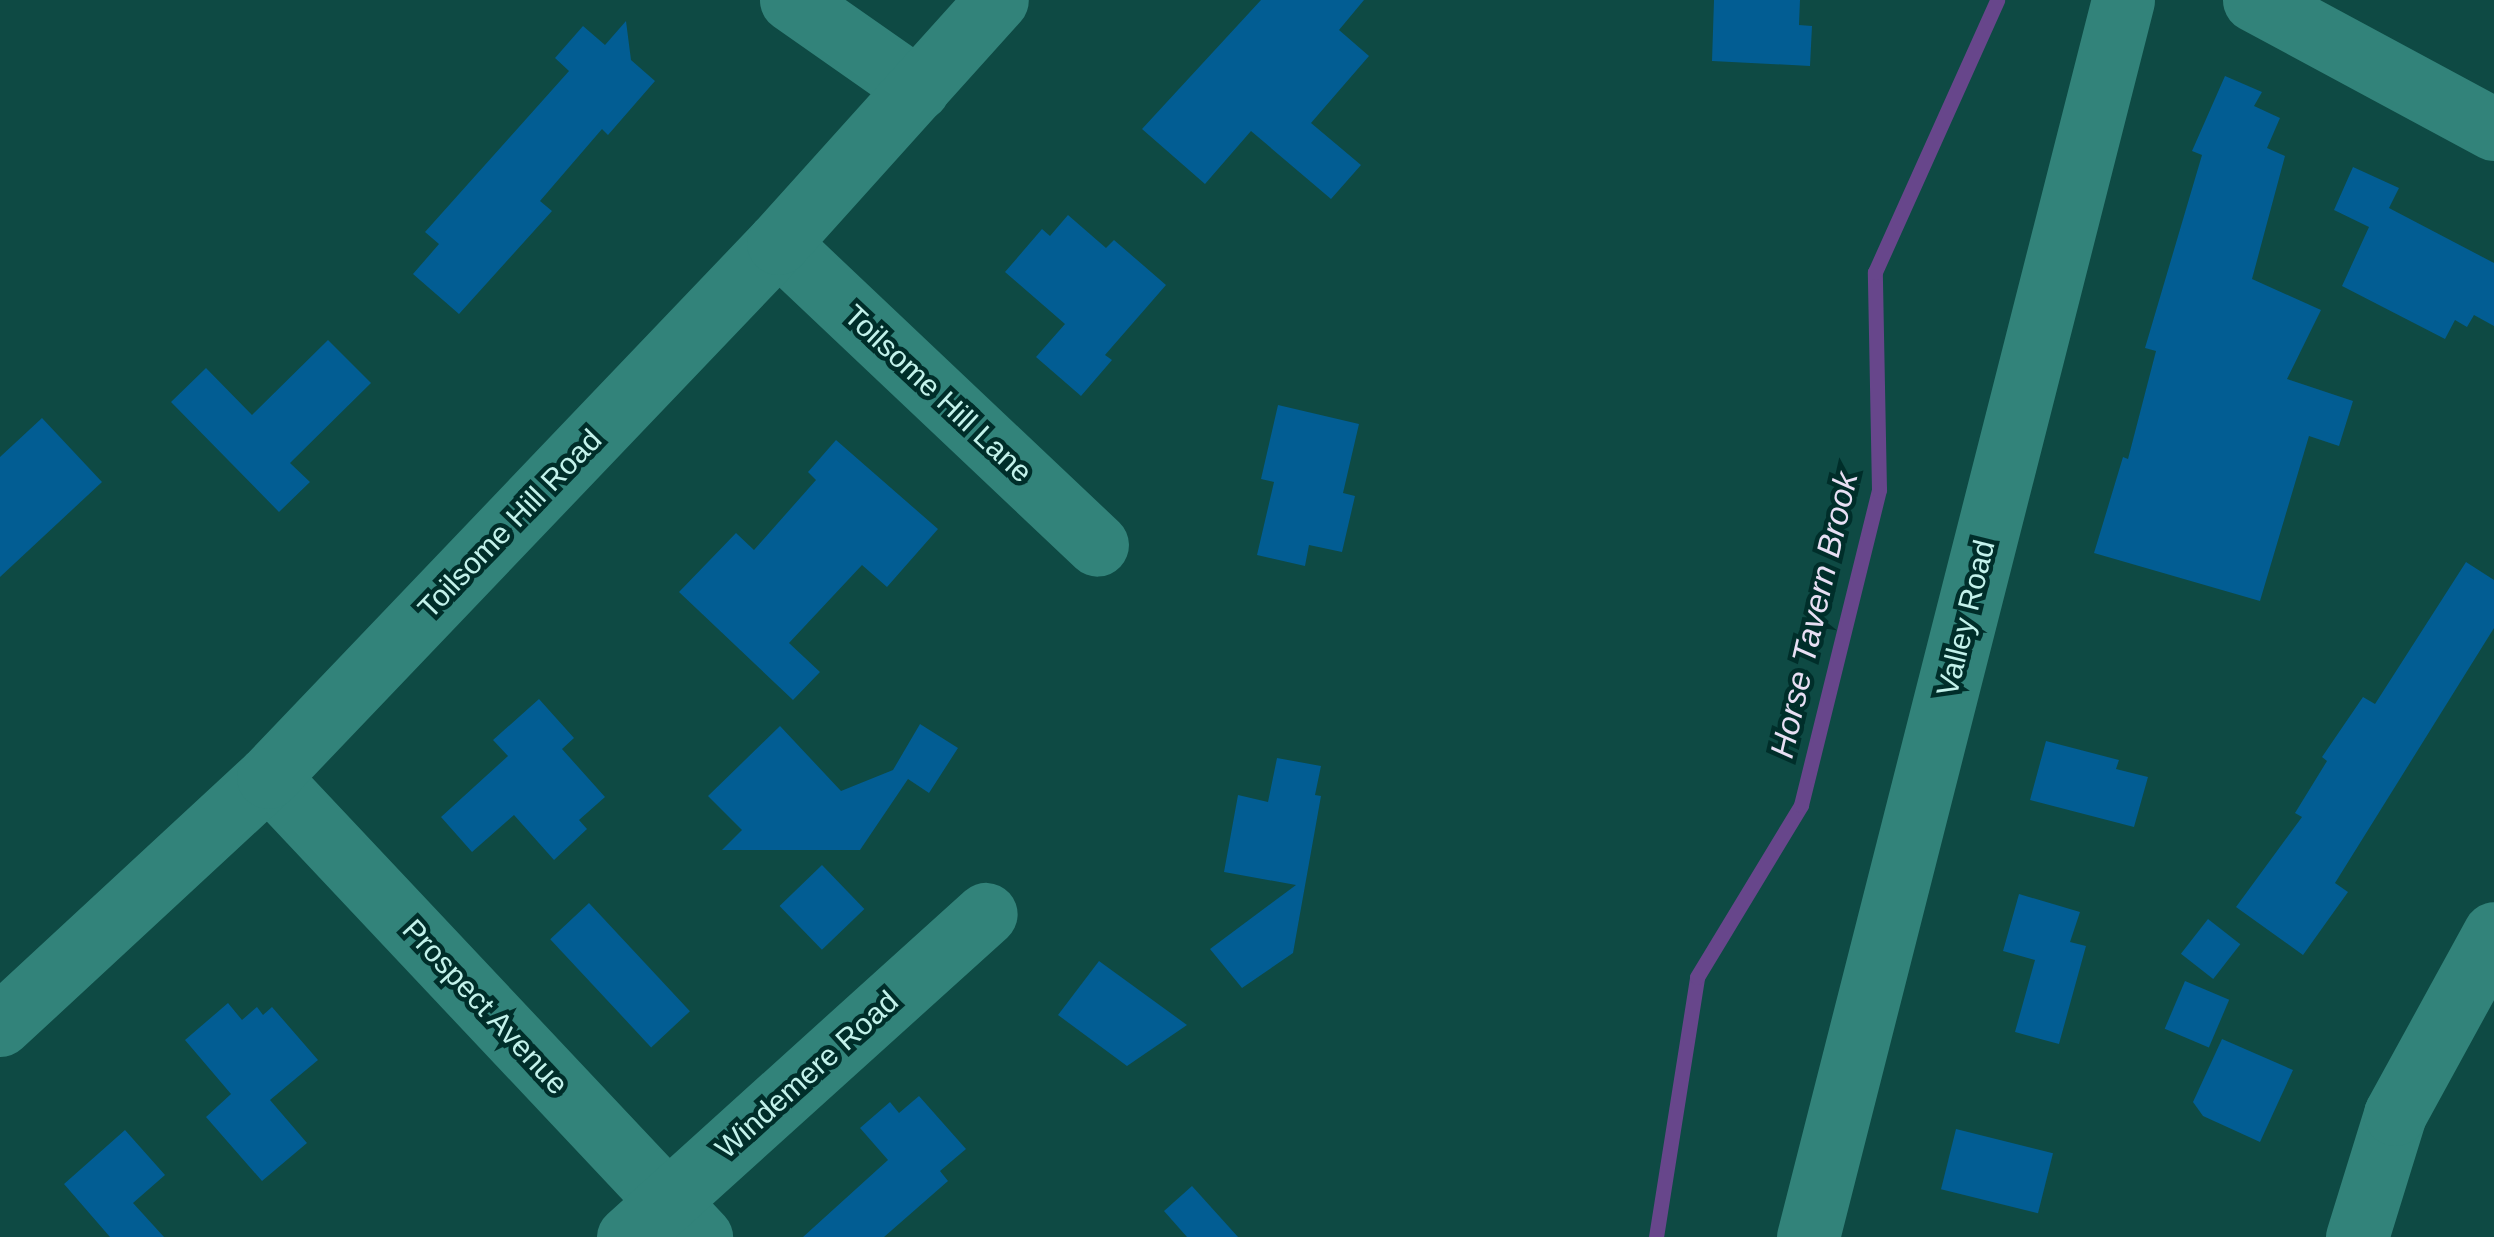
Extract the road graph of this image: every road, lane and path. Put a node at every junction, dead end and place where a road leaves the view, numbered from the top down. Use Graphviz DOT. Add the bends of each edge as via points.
graph roads {
  1 [pos="791,0"];
  2 [pos="997,0"];
  3 [pos="2123,0"];
  4 [pos="2254,0"];
  5 [pos="918,89"];
  6 [pos="2494,129"];
  7 [pos="778,243"];
  8 [pos="1097,545"];
  9 [pos="268,777"];
  10 [pos="986,914"];
  11 [pos="2494,933"];
  12 [pos="0,1025"];
  13 [pos="666,1225"];
  14 [pos="1808,1237"];
  15 [pos="2357,1237"];
  1 -- 5 [label="street"];
  2 -- 5 [label="street, Toilsome Hill Road"];
  3 -- 14 [label="street, Valley Road"];
  4 -- 6 [label="street"];
  5 -- 7 [label="street, Toilsome Hill Road"];
  7 -- 8 [label="street, Toilsome Hill Lane"];
  7 -- 9 [label="street, Toilsome Hill Road"];
  9 -- 12 [label="street, Toilsome Hill Road"];
  9 -- 13 [label="street, Prospect Avenue"];
  10 -- 13 [label="street, Windemere Road"];
  11 -- 15 [label="street" via="2395,1114"];
}
